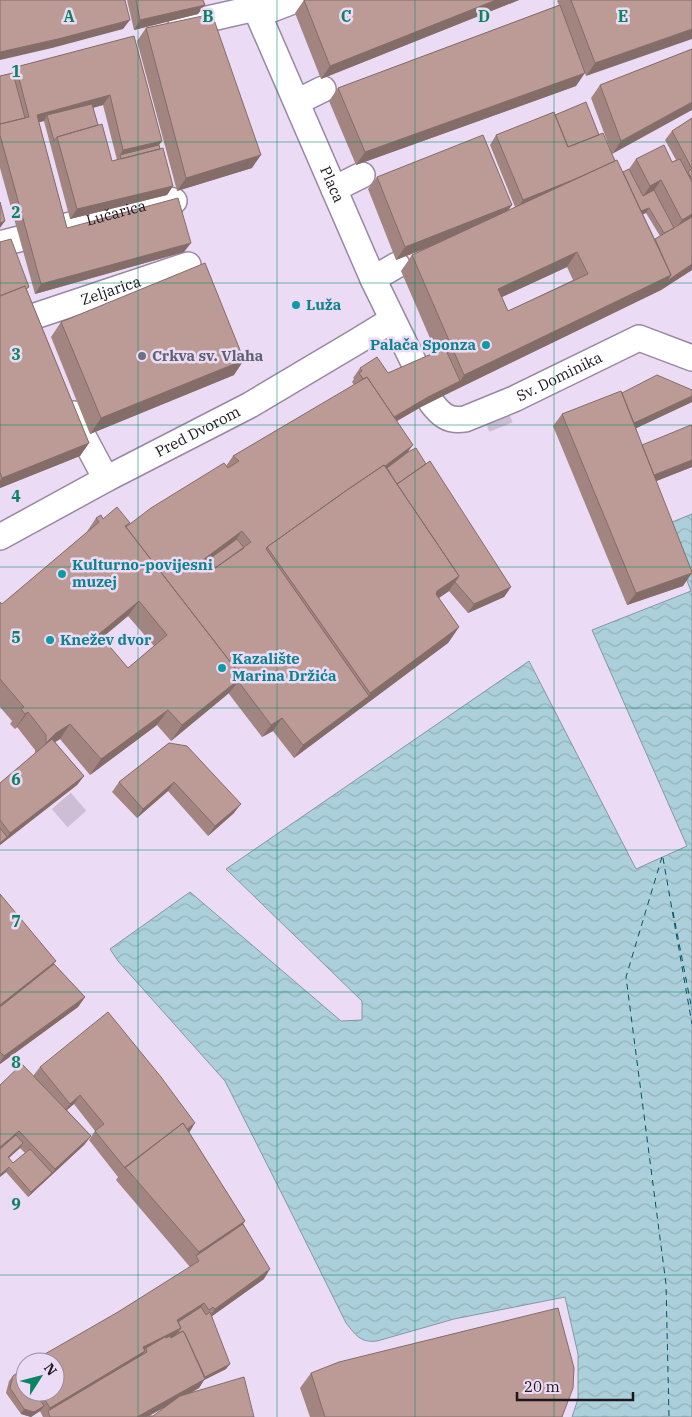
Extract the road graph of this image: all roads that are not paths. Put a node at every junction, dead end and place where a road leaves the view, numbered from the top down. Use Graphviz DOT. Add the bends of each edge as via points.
graph roads {
  1 [pos="293,1"];
  2 [pos="256,8"];
  3 [pos="172,28"];
  4 [pos="323,89"];
  5 [pos="297,102"];
  6 [pos="362,175"];
  7 [pos="334,189"];
  8 [pos="174,200"];
  9 [pos="59,228"];
  10 [pos="188,265"];
  11 [pos="397,265"];
  12 [pos="373,279"];
  13 [pos="35,316"];
  14 [pos="392,320"];
  15 [pos="692,358"];
  16 [pos="416,367"];
  17 [pos="64,390"];
  18 [pos="431,402"];
  19 [pos="106,479"];
  20 [pos="0,538"];
  1 -- 2 [label="street"];
  2 -- 3 [label="street"];
  2 -- 5 [label="street, Placa"];
  4 -- 5 [label="street"];
  5 -- 7 [label="street, Placa"];
  6 -- 7 [label="street"];
  7 -- 12 [label="street, Placa"];
  8 -- 9 [label="street, Lučarica"];
  10 -- 13 [label="street, Zeljarica"];
  11 -- 12 [label="street"];
  12 -- 14 [label="street, Placa"];
  14 -- 16 [label="street, Placa"];
  14 -- 19 [label="street, Pred Dvorom" via="250,405"];
  15 -- 18 [label="street, Sv. Dominika" via="639,338 495,413 450,419"];
  17 -- 19 [label="street"];
  19 -- 20 [label="street, Pred Dvorom"];
}
